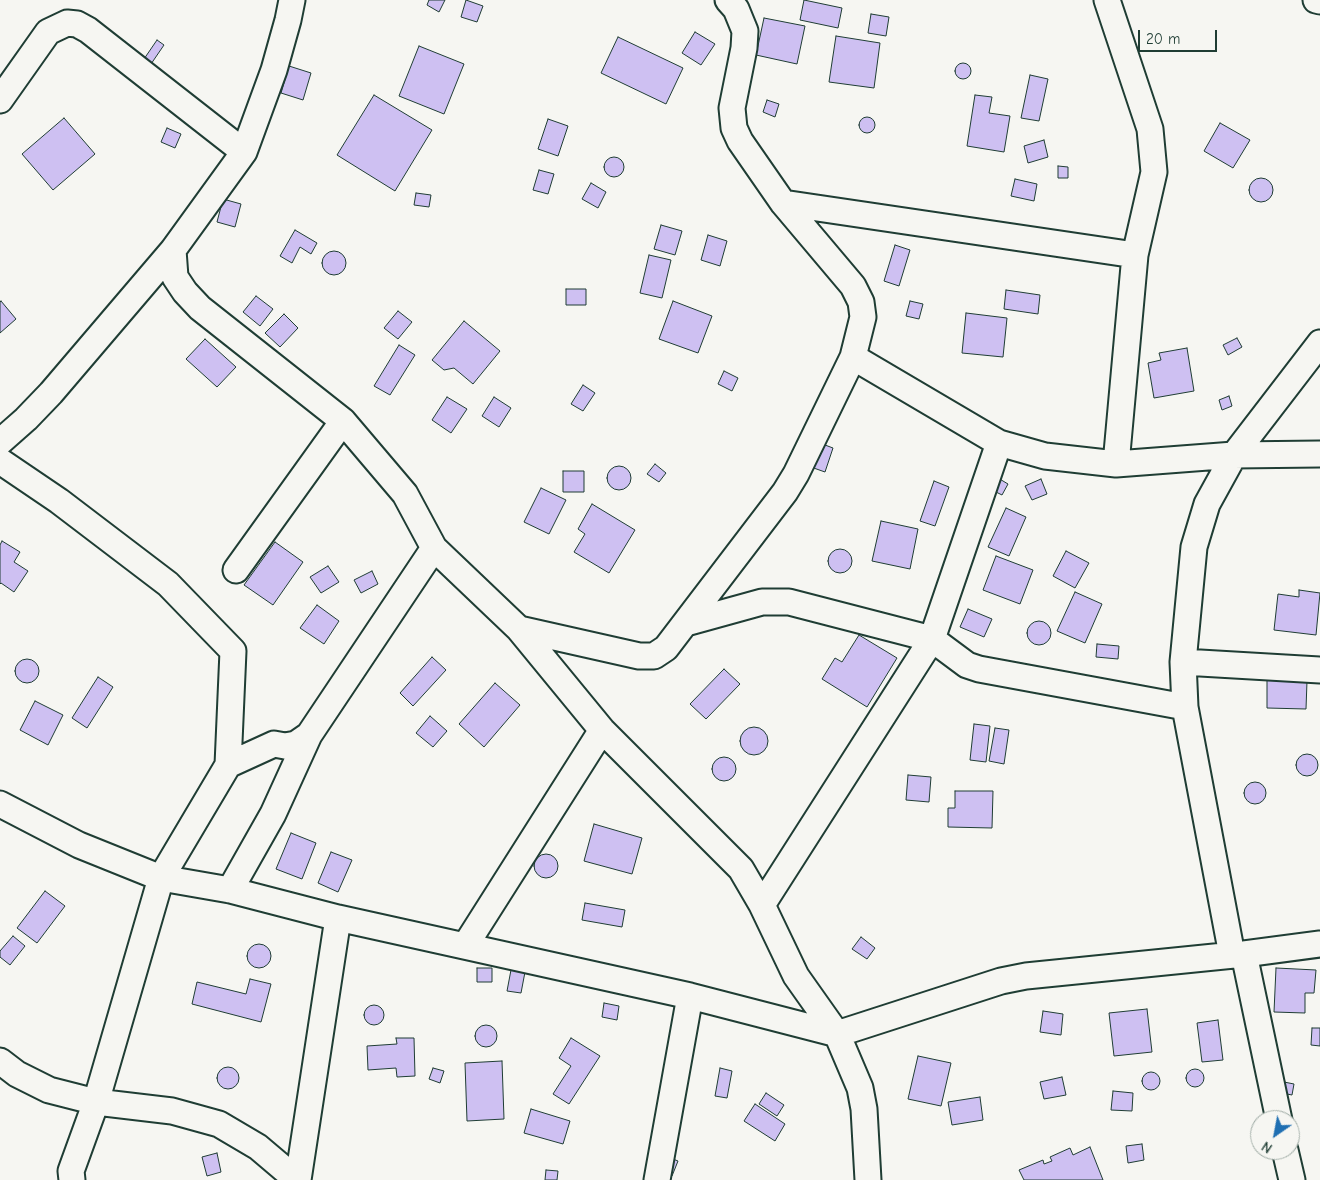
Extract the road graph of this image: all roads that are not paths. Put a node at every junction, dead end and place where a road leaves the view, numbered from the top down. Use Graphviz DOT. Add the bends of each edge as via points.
graph roads {
  1 [pos="292,0"];
  2 [pos="728,0"];
  3 [pos="1107,0"];
  4 [pos="1316,0"];
  5 [pos="1320,1"];
  6 [pos="0,100"];
  7 [pos="244,152"];
  8 [pos="783,203"];
  9 [pos="173,250"];
  10 [pos="1134,256"];
  11 [pos="1320,343"];
  12 [pos="853,358"];
  13 [pos="343,421"];
  14 [pos="0,442"];
  15 [pos="999,443"];
  16 [pos="1320,454"];
  17 [pos="1234,455"];
  18 [pos="0,461"];
  19 [pos="1116,464"];
  20 [pos="434,548"];
  21 [pos="236,570"];
  22 [pos="686,623"];
  23 [pos="519,629"];
  24 [pos="932,640"];
  25 [pos="1183,662"];
  26 [pos="1320,670"];
  27 [pos="1185,707"];
  28 [pos="602,730"];
  29 [pos="309,735"];
  30 [pos="228,765"];
  31 [pos="0,804"];
  32 [pos="161,878"];
  33 [pos="230,890"];
  34 [pos="762,906"];
  35 [pos="338,918"];
  36 [pos="1320,944"];
  37 [pos="465,946"];
  38 [pos="1238,955"];
  39 [pos="690,996"];
  40 [pos="837,1034"];
  41 [pos="0,1061"];
  42 [pos="96,1102"];
  43 [pos="1277,1110"];
  44 [pos="1287,1160"];
  45 [pos="72,1180"];
  46 [pos="298,1180"];
  47 [pos="656,1180"];
  48 [pos="868,1180"];
  49 [pos="1292,1180"];
  1 -- 7 [label="street" via="274,70"];
  2 -- 8 [label="street" via="736,9 745,31 732,108 734,128"];
  3 -- 10 [label="street" via="1150,128 1154,172"];
  4 -- 5 [label="street"];
  6 -- 7 [label="street" via="48,32 67,23 77,24"];
  7 -- 9 [label="street"];
  8 -- 10 [label="street"];
  8 -- 12 [label="street" via="853,286 861,302 863,317"];
  9 -- 13 [label="street" via="175,277 200,308"];
  9 -- 14 [label="street" via="51,393"];
  10 -- 19 [label="street"];
  11 -- 17 [label="street"];
  12 -- 15 [label="street"];
  12 -- 22 [label="street" via="785,492"];
  13 -- 20 [label="street" via="405,494"];
  13 -- 21 [label="street"];
  15 -- 19 [label="street" via="1045,456"];
  15 -- 24 [label="street"];
  16 -- 17 [label="street"];
  17 -- 19 [label="street"];
  17 -- 25 [label="street" via="1208,504 1194,547"];
  18 -- 30 [label="street" via="59,501 168,584 233,651"];
  20 -- 23 [label="street"];
  20 -- 29 [label="street"];
  22 -- 23 [label="street" via="666,648 654,656 639,656"];
  22 -- 24 [label="street" via="776,600"];
  23 -- 28 [label="street"];
  24 -- 27 [label="street" via="967,665 979,669"];
  24 -- 34 [label="street"];
  25 -- 26 [label="street"];
  25 -- 27 [label="street"];
  27 -- 38 [label="street"];
  28 -- 34 [label="street" via="735,862"];
  28 -- 37 [label="street"];
  29 -- 30 [label="street" via="296,744 274,744"];
  29 -- 33 [label="street" via="273,814"];
  30 -- 32 [label="street"];
  31 -- 32 [label="street" via="79,845"];
  32 -- 33 [label="street"];
  32 -- 42 [label="street"];
  33 -- 35 [label="street"];
  34 -- 40 [label="street" via="796,976"];
  35 -- 37 [label="street"];
  35 -- 46 [label="street"];
  36 -- 38 [label="street"];
  37 -- 39 [label="street"];
  38 -- 40 [label="street" via="1026,976 1001,981"];
  38 -- 43 [label="street"];
  39 -- 40 [label="street"];
  39 -- 47 [label="street"];
  40 -- 48 [label="street" via="860,1088"];
  41 -- 42 [label="street" via="17,1074 49,1090"];
  42 -- 45 [label="street" via="71,1171"];
  42 -- 46 [label="street" via="172,1111 218,1124 258,1147"];
  44 -- 49 [label="street"];
}
